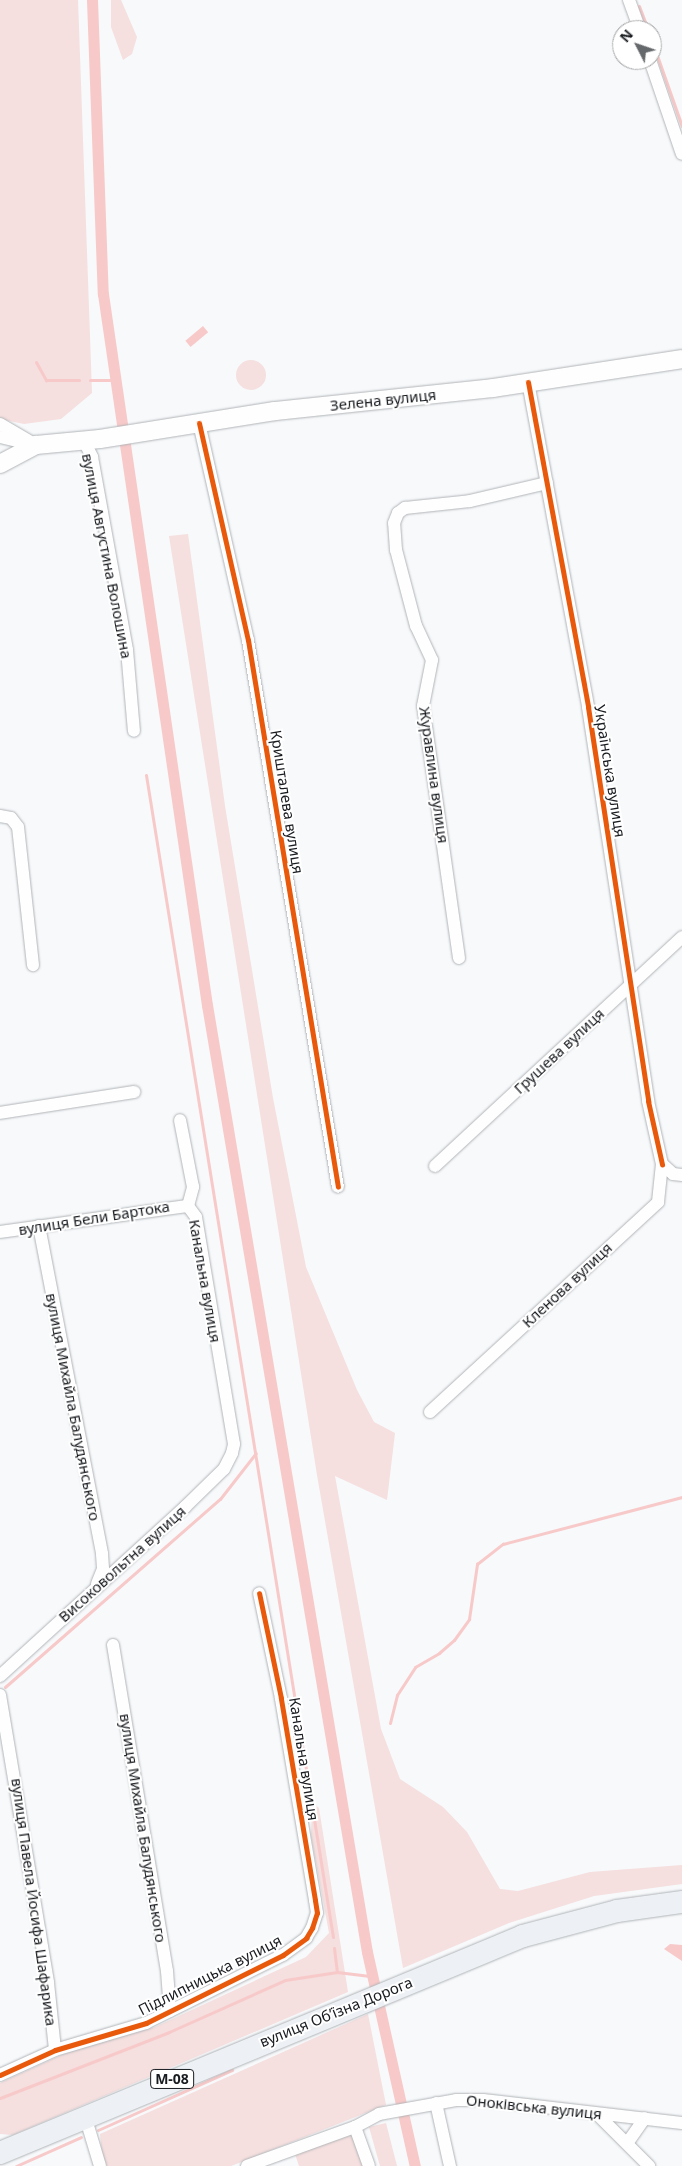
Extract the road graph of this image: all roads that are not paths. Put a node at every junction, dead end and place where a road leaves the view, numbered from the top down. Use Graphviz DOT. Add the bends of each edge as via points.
graph roads {
  1 [pos="629,0"];
  2 [pos="636,20"];
  3 [pos="653,70"];
  4 [pos="682,154"];
  5 [pos="682,359"];
  6 [pos="528,382"];
  7 [pos="199,423"];
  8 [pos="0,424"];
  9 [pos="0,437"];
  10 [pos="92,440"];
  11 [pos="36,445"];
  12 [pos="0,464"];
  13 [pos="547,483"];
  14 [pos="134,731"];
  15 [pos="0,816"];
  16 [pos="682,936"];
  17 [pos="459,958"];
  18 [pos="33,965"];
  19 [pos="631,984"];
  20 [pos="134,1092"];
  21 [pos="0,1113"];
  22 [pos="180,1120"];
  23 [pos="662,1164"];
  24 [pos="435,1166"];
  25 [pos="682,1175"];
  26 [pos="338,1187"];
  27 [pos="188,1206"];
  28 [pos="39,1226"];
  29 [pos="0,1232"];
  30 [pos="430,1412"];
  31 [pos="234,1444"];
  32 [pos="96,1588"];
  33 [pos="259,1593"];
  34 [pos="113,1645"];
  35 [pos="0,1676"];
  36 [pos="0,1695"];
  37 [pos="682,1902"];
  38 [pos="312,1928"];
  39 [pos="170,2011"];
  40 [pos="55,2050"];
  41 [pos="0,2075"];
  42 [pos="436,2103"];
  43 [pos="597,2114"];
  44 [pos="85,2116"];
  45 [pos="645,2118"];
  46 [pos="682,2123"];
  47 [pos="355,2127"];
  48 [pos="628,2142"];
  49 [pos="0,2152"];
  50 [pos="100,2166"];
  51 [pos="247,2166"];
  52 [pos="369,2166"];
  53 [pos="450,2166"];
  54 [pos="649,2166"];
  1 -- 2 [label="street"];
  3 -- 4 [label="street"];
  5 -- 6 [label="street, Зелена вулиця"];
  6 -- 7 [label="street, Зелена вулиця" via="275,411"];
  6 -- 13 [label="street, Українська вулиця"];
  7 -- 10 [label="street, Зелена вулиця"];
  7 -- 26 [label="street, Кришталева вулиця" via="248,640"];
  8 -- 11 [label="street"];
  9 -- 11 [label="street"];
  10 -- 11 [label="street, вулиця Августина Волошина"];
  10 -- 14 [label="street, вулиця Августина Волошина" via="92,457 127,650"];
  11 -- 12 [label="street, вулиця Августина Волошина"];
  13 -- 17 [label="street, Журавлина вулиця" via="470,501 405,508 398,513 394,523 396,550 416,626 432,660 423,706"];
  13 -- 19 [label="street, Українська вулиця" via="588,707"];
  15 -- 18 [label="street" via="11,818 18,827"];
  16 -- 19 [label="street, Грушева вулиця"];
  19 -- 23 [label="street, Українська вулиця" via="648,1102"];
  19 -- 24 [label="street, Грушева вулиця"];
  20 -- 21 [label="street"];
  22 -- 27 [label="street, Канальна вулиця" via="193,1187"];
  23 -- 25 [label="street" via="673,1174"];
  23 -- 30 [label="street, Кленова вулиця" via="658,1202"];
  27 -- 28 [label="street, вулиця Бели Бартока"];
  27 -- 31 [label="street, Канальна вулиця" via="196,1217"];
  28 -- 29 [label="street, вулиця Бели Бартока"];
  28 -- 32 [label="street, вулиця Михайла Балудянського" via="102,1554 103,1569"];
  31 -- 32 [label="street, Високовольтна вулиця" via="224,1469"];
  32 -- 35 [label="street, Високовольтна вулиця"];
  33 -- 38 [label="street, Канальна вулиця" via="282,1698 315,1900 317,1913"];
  34 -- 39 [label="street, вулиця Михайла Балудянського" via="167,1971"];
  36 -- 40 [label="street, вулиця Павела Йосифа Шафарика"];
  37 -- 44 [label="highway, вулиця Обʼїзна Дорога / М-08" via="617,1911 523,1936"];
  38 -- 39 [label="street, Підлипницька вулиця" via="306,1938 283,1955"];
  39 -- 40 [label="street, Підлипницька вулиця" via="146,2023"];
  40 -- 41 [label="street, Підлипницька вулиця"];
  42 -- 43 [label="street, Оноківська вулиця" via="482,2100"];
  42 -- 47 [label="street, Оноківська вулиця" via="379,2114"];
  42 -- 53 [label="street"];
  43 -- 45 [label="street, Оноківська вулиця"];
  43 -- 48 [label="street" via="613,2132"];
  44 -- 49 [label="highway, вулиця Обʼїзна Дорога / М-08"];
  44 -- 50 [label="street"];
  45 -- 46 [label="street, Оноківська вулиця"];
  45 -- 48 [label="street"];
  47 -- 51 [label="street, Оноківська вулиця"];
  47 -- 52 [label="street"];
  48 -- 54 [label="street"];
}
